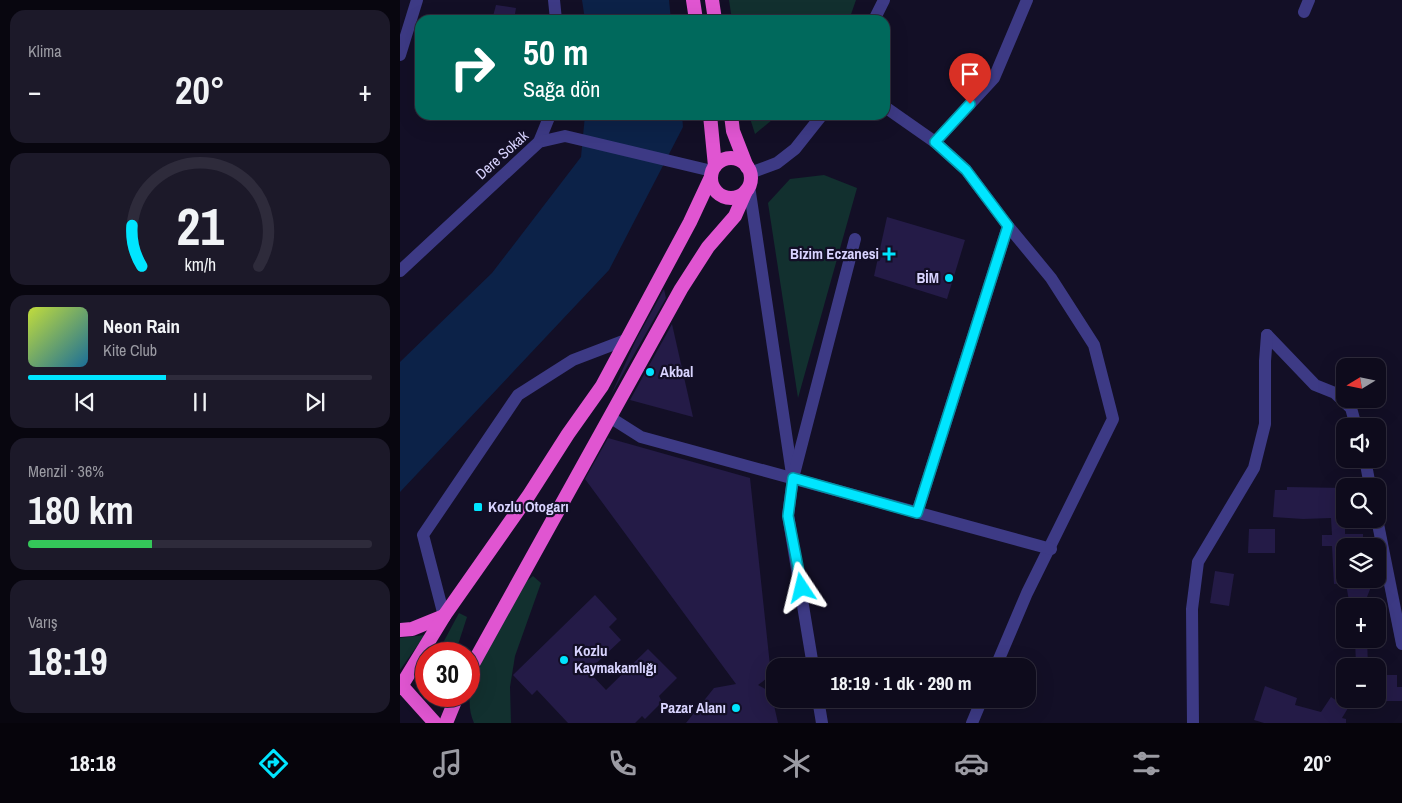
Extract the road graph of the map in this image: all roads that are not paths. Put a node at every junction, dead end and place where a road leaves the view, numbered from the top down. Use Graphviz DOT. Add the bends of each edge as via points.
graph roads {
  1 [pos="417,0"];
  2 [pos="554,0"];
  3 [pos="693,0"];
  4 [pos="712,0"];
  5 [pos="884,0"];
  6 [pos="1024,1"];
  7 [pos="556,15"];
  8 [pos="695,15"];
  9 [pos="714,15"];
  10 [pos="876,15"];
  11 [pos="400,55"];
  12 [pos="890,110"];
  13 [pos="548,120"];
  14 [pos="710,120"];
  15 [pos="732,120"];
  16 [pos="818,120"];
  17 [pos="539,142"];
  18 [pos="935,142"];
  19 [pos="713,171"];
  20 [pos="748,179"];
  21 [pos="1008,226"];
  22 [pos="855,239"];
  23 [pos="400,271"];
  24 [pos="628,339"];
  25 [pos="611,418"];
  26 [pos="1354,418"];
  27 [pos="793,478"];
  28 [pos="917,513"];
  29 [pos="1379,528"];
  30 [pos="1051,549"];
  31 [pos="1402,612"];
  32 [pos="444,616"];
  33 [pos="400,630"];
  34 [pos="1398,630"];
  35 [pos="1402,644"];
  36 [pos="480,651"];
  37 [pos="812,658"];
  38 [pos="999,658"];
  39 [pos="401,686"];
  40 [pos="453,707"];
  41 [pos="458,707"];
  42 [pos="820,708"];
  43 [pos="978,708"];
  44 [pos="435,723"];
  45 [pos="446,723"];
  46 [pos="458,723"];
  47 [pos="822,723"];
  48 [pos="972,723"];
  49 [pos="1193,723"];
  1 -- 11 [label="street"];
  2 -- 7 [label="street"];
  3 -- 8 [label="highway"];
  4 -- 9 [label="highway"];
  5 -- 10 [label="street"];
  6 -- 18 [label="street" via="994,78"];
  12 -- 18 [label="street"];
  13 -- 17 [label="street"];
  14 -- 19 [label="highway"];
  15 -- 20 [label="highway"];
  16 -- 20 [label="street" via="795,149"];
  17 -- 19 [label="street, Dere Sokak" via="566,136"];
  17 -- 23 [label="street, Dere Sokak"];
  18 -- 21 [label="street" via="966,170"];
  19 -- 20 [label="highway" via="720,161 732,158 743,163"];
  19 -- 20 [label="highway" via="714,189 724,197 736,198"];
  19 -- 24 [label="highway" via="690,222"];
  20 -- 25 [label="highway" via="735,216 708,247 681,289"];
  20 -- 27 [label="street"];
  21 -- 28 [label="street"];
  21 -- 30 [label="street" via="1051,278 1094,345 1114,419"];
  22 -- 27 [label="street"];
  24 -- 32 [label="highway" via="602,386"];
  24 -- 32 [label="street" via="573,360 518,395 423,536"];
  25 -- 27 [label="street" via="641,436"];
  25 -- 36 [label="highway"];
  26 -- 49 [label="street" via="1351,408 1335,393 1315,385 1267,335 1265,424 1254,468 1198,562 1192,609"];
  27 -- 28 [label="street"];
  27 -- 37 [label="street" via="788,516"];
  28 -- 30 [label="street"];
  29 -- 34 [label="street"];
  30 -- 38 [label="street" via="1027,593"];
  31 -- 34 [label="street"];
  32 -- 33 [label="highway" via="412,629"];
  32 -- 39 [label="highway"];
  34 -- 35 [label="street"];
  39 -- 44 [label="highway"];
  40 -- 45 [label="highway"];
  41 -- 46 [label="highway"];
  42 -- 47 [label="street"];
  43 -- 48 [label="street"];
}
